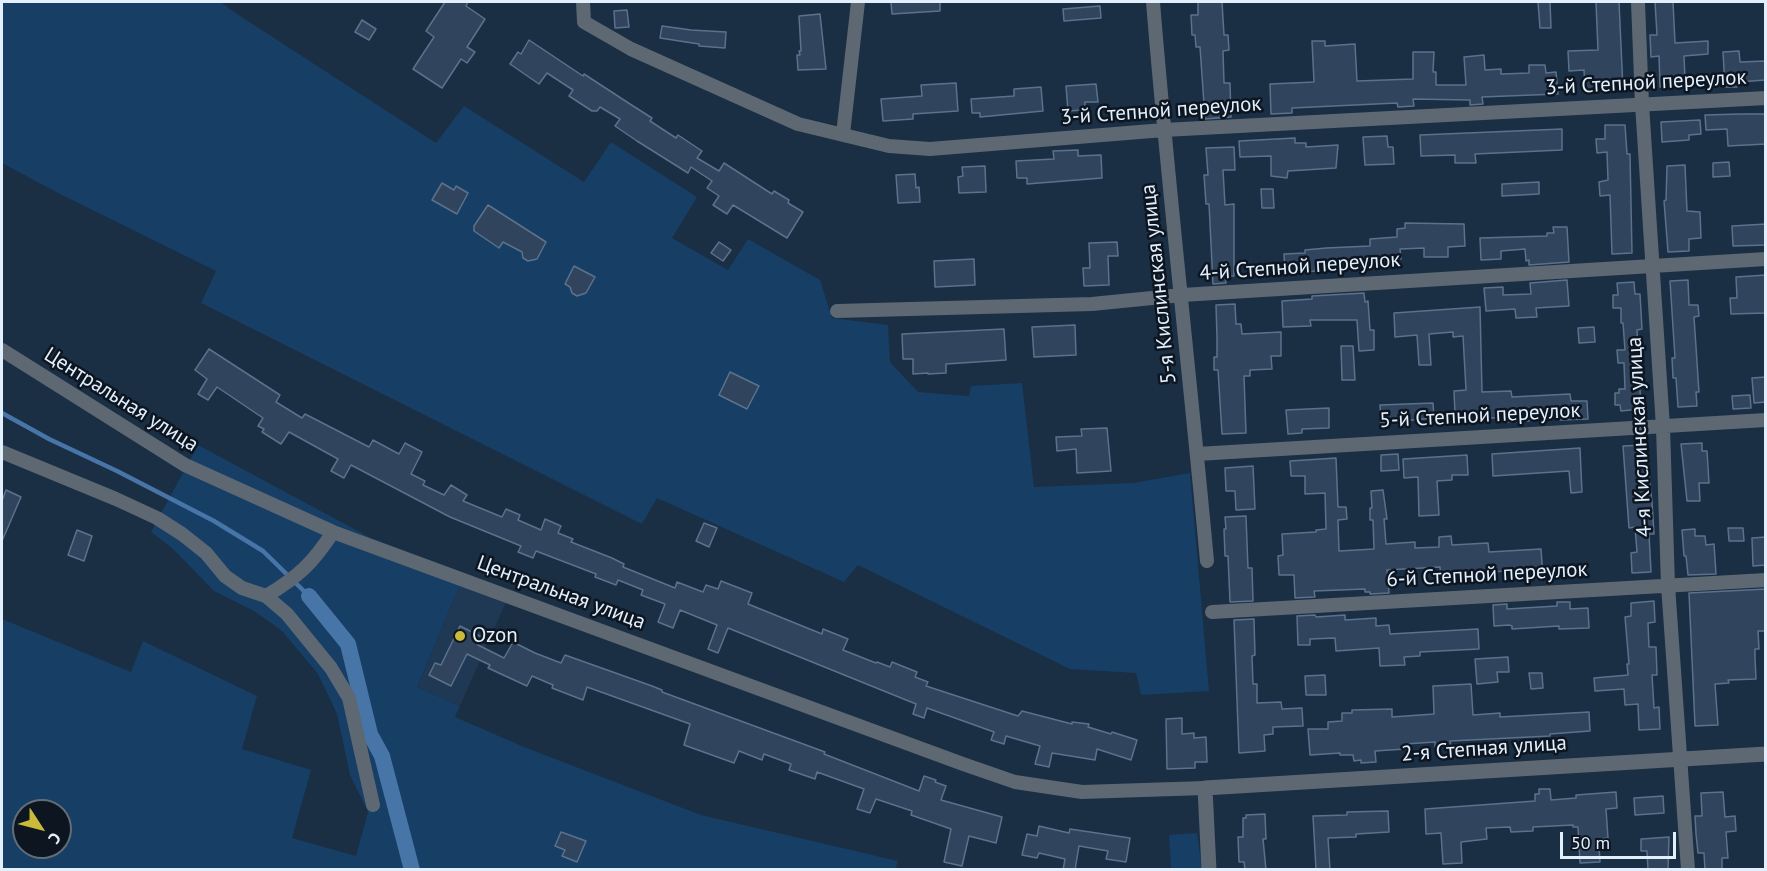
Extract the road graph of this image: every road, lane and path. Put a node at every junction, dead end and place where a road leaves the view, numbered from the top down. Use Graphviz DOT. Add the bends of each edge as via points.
graph roads {
  1 [pos="583,2"];
  2 [pos="858,2"];
  3 [pos="1153,2"];
  4 [pos="1638,2"];
  5 [pos="1766,98"];
  6 [pos="1642,104"];
  7 [pos="1164,130"];
  8 [pos="843,134"];
  9 [pos="1766,259"];
  10 [pos="1651,266"];
  11 [pos="1182,295"];
  12 [pos="837,311"];
  13 [pos="2,350"];
  14 [pos="1766,420"];
  15 [pos="1663,427"];
  16 [pos="2,452"];
  17 [pos="1197,454"];
  18 [pos="333,532"];
  19 [pos="1207,561"];
  20 [pos="1766,580"];
  21 [pos="1668,585"];
  22 [pos="266,596"];
  23 [pos="1212,612"];
  24 [pos="1766,754"];
  25 [pos="1680,758"];
  26 [pos="1205,788"];
  27 [pos="373,804"];
  28 [pos="1209,870"];
  29 [pos="1688,870"];
  1 -- 8 [label="street, 3-й Степной переулок" via="584,22 631,49 798,124"];
  2 -- 8 [label="street"];
  3 -- 7 [label="street, 5-я Кислинская улица"];
  4 -- 6 [label="street, 4-я Кислинская улица"];
  5 -- 6 [label="street, 3-й Степной переулок"];
  6 -- 7 [label="street, 3-й Степной переулок"];
  6 -- 10 [label="street, 4-я Кислинская улица"];
  7 -- 8 [label="street, 3-й Степной переулок" via="930,149 889,146"];
  7 -- 11 [label="street, 5-я Кислинская улица"];
  9 -- 10 [label="street, 4-й Степной переулок"];
  10 -- 11 [label="street, 4-й Степной переулок"];
  10 -- 15 [label="street, 4-я Кислинская улица"];
  11 -- 12 [label="street, 4-й Степной переулок" via="1092,304"];
  11 -- 17 [label="street, 5-я Кислинская улица"];
  13 -- 18 [label="street, Центральная улица" via="185,465"];
  14 -- 15 [label="street, 5-й Степной переулок"];
  15 -- 17 [label="street, 5-й Степной переулок"];
  15 -- 21 [label="street, 4-я Кислинская улица"];
  16 -- 22 [label="street" via="157,518 206,553 225,576 242,588"];
  17 -- 19 [label="street, 5-я Кислинская улица"];
  18 -- 22 [label="street" via="292,580"];
  18 -- 26 [label="street, Центральная улица" via="1015,782 1082,792"];
  20 -- 21 [label="street, 6-й Степной переулок"];
  21 -- 23 [label="street, 6-й Степной переулок"];
  21 -- 25 [label="street, 4-я Кислинская улица"];
  22 -- 27 [label="street" via="287,614 331,668 349,698"];
  24 -- 25 [label="street, 2-я Степная улица"];
  25 -- 26 [label="street, 2-я Степная улица"];
  25 -- 29 [label="street, 4-я Кислинская улица"];
  26 -- 28 [label="street"];
}
